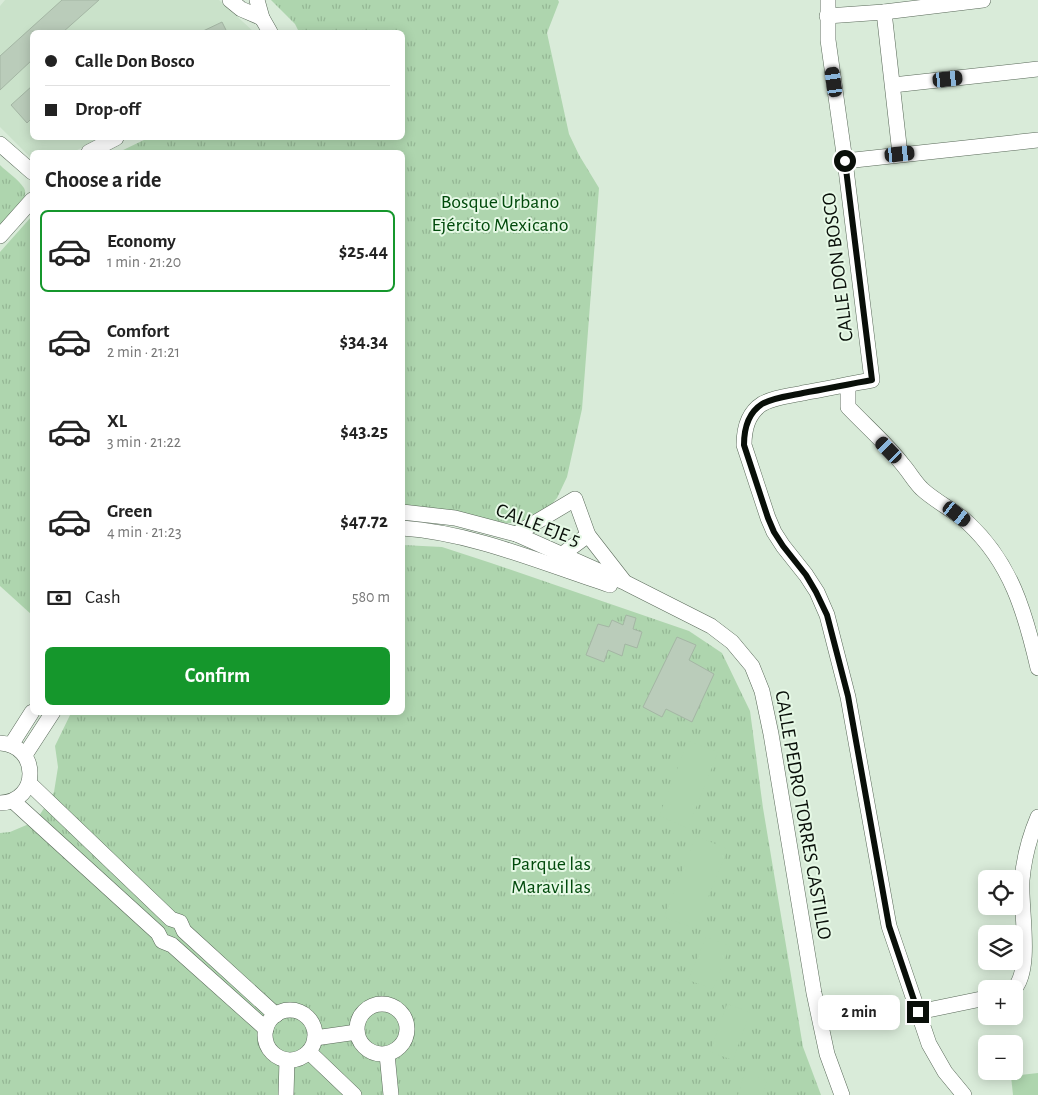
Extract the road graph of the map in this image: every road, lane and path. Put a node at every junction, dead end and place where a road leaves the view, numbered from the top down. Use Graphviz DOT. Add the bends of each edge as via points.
graph roads {
  1 [pos="230,0"];
  2 [pos="257,0"];
  3 [pos="828,0"];
  4 [pos="983,0"];
  5 [pos="884,12"];
  6 [pos="827,16"];
  7 [pos="262,18"];
  8 [pos="269,30"];
  9 [pos="1038,70"];
  10 [pos="894,85"];
  11 [pos="112,140"];
  12 [pos="1038,140"];
  13 [pos="0,144"];
  14 [pos="94,150"];
  15 [pos="900,154"];
  16 [pos="845,161"];
  17 [pos="30,170"];
  18 [pos="30,202"];
  19 [pos="0,236"];
  20 [pos="848,384"];
  21 [pos="405,512"];
  22 [pos="405,528"];
  23 [pos="516,534"];
  24 [pos="588,535"];
  25 [pos="563,555"];
  26 [pos="547,564"];
  27 [pos="625,586"];
  28 [pos="1038,668"];
  29 [pos="30,714"];
  30 [pos="51,715"];
  31 [pos="4,742"];
  32 [pos="25,755"];
  33 [pos="28,783"];
  34 [pos="7,802"];
  35 [pos="1038,817"];
  36 [pos="171,919"];
  37 [pos="184,932"];
  38 [pos="158,933"];
  39 [pos="172,945"];
  40 [pos="1020,980"];
  41 [pos="978,1000"];
  42 [pos="918,1012"];
  43 [pos="276,1015"];
  44 [pos="266,1029"];
  45 [pos="357,1032"];
  46 [pos="315,1038"];
  47 [pos="309,1052"];
  48 [pos="387,1054"];
  49 [pos="287,1060"];
  50 [pos="286,1095"];
  51 [pos="354,1095"];
  52 [pos="391,1095"];
  53 [pos="842,1095"];
  54 [pos="964,1095"];
  1 -- 7 [label="street"];
  2 -- 7 [label="street"];
  3 -- 6 [label="street, CALLE DON BOSCO"];
  4 -- 5 [label="street"];
  5 -- 6 [label="street"];
  5 -- 10 [label="street"];
  6 -- 16 [label="street, CALLE DON BOSCO"];
  7 -- 8 [label="street"];
  9 -- 10 [label="street"];
  10 -- 15 [label="street"];
  11 -- 14 [label="street"];
  12 -- 15 [label="street"];
  13 -- 17 [label="street"];
  15 -- 16 [label="street"];
  16 -- 20 [label="street, CALLE DON BOSCO" via="872,380"];
  18 -- 19 [label="street"];
  20 -- 28 [label="street" via="848,407 903,465 912,480 966,521 1000,562 1017,593"];
  20 -- 42 [label="street" via="762,404 748,422 744,445 774,532 806,575 827,615 848,696 889,926"];
  21 -- 23 [label="street, CALLE EJE 5" via="455,518"];
  22 -- 26 [label="street, CALLE EJE 5" via="476,540"];
  23 -- 24 [label="street" via="575,499"];
  23 -- 25 [label="street, CALLE EJE 5"];
  24 -- 25 [label="street"];
  24 -- 27 [label="street"];
  25 -- 26 [label="street"];
  25 -- 27 [label="street, CALLE EJE 5"];
  26 -- 27 [label="street, CALLE EJE 5"];
  27 -- 53 [label="street, CALLE PEDRO TORRES CASTILLO" via="711,626 732,642 752,666 762,691 771,734 814,993 827,1054"];
  29 -- 31 [label="street"];
  30 -- 32 [label="street"];
  31 -- 32 [label="street"];
  32 -- 33 [label="street" via="29,764"];
  33 -- 34 [label="street" via="25,790"];
  33 -- 36 [label="street"];
  34 -- 38 [label="street"];
  35 -- 40 [label="street" via="1025,857 1022,882 1024,963"];
  36 -- 37 [label="street" via="180,922"];
  36 -- 38 [label="street" via="161,923"];
  37 -- 39 [label="street" via="181,940"];
  37 -- 43 [label="street"];
  38 -- 39 [label="street" via="162,941"];
  39 -- 44 [label="street"];
  41 -- 42 [label="street"];
  42 -- 54 [label="street" via="934,1056"];
  43 -- 44 [label="street"];
  43 -- 46 [label="street" via="292,1010 300,1012 312,1022"];
  44 -- 49 [label="street" via="267,1046 279,1058"];
  45 -- 46 [label="street"];
  45 -- 48 [label="street" via="359,1040 370,1051"];
  45 -- 48 [label="street" via="366,1010 381,1004 397,1009 406,1022 407,1031 401,1046"];
  46 -- 47 [label="street"];
  47 -- 49 [label="street" via="295,1060"];
  47 -- 51 [label="street"];
  48 -- 52 [label="street"];
  49 -- 50 [label="street"];
}
